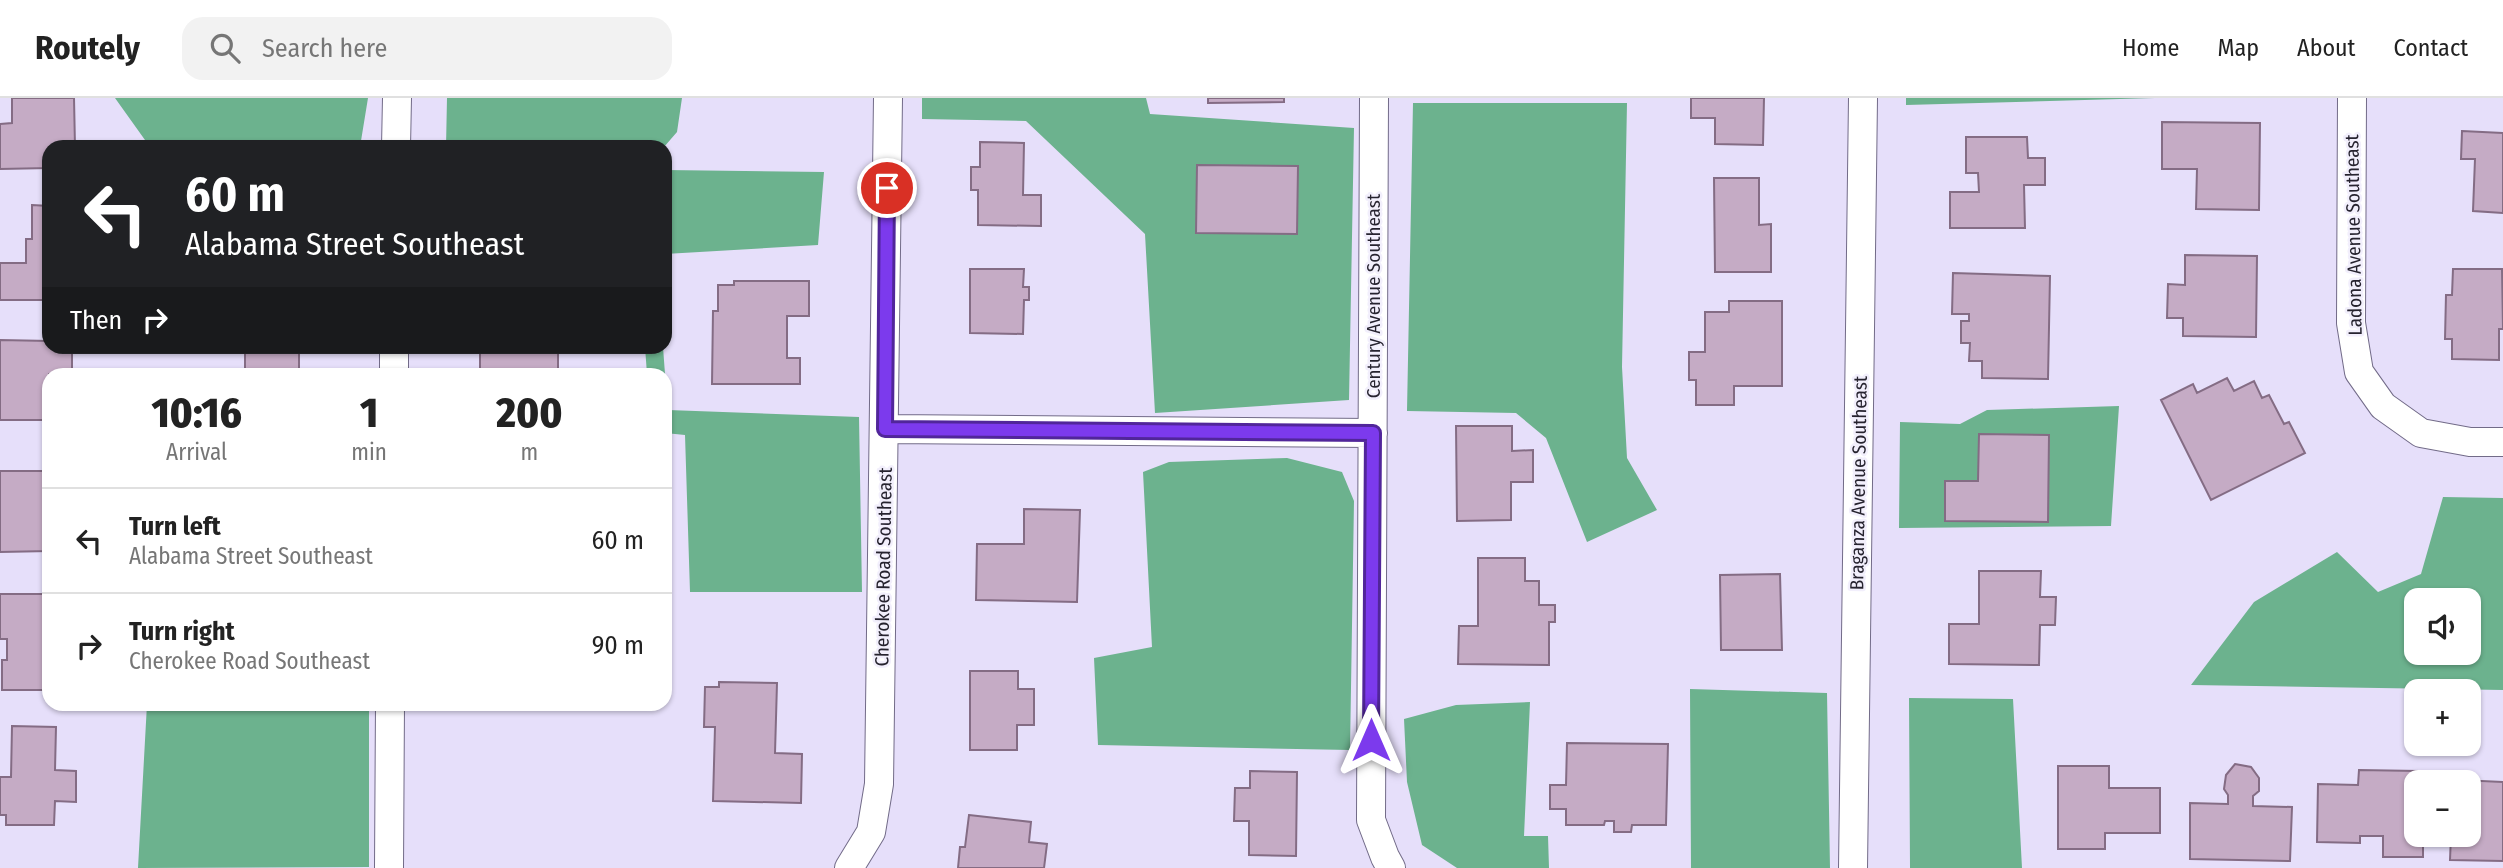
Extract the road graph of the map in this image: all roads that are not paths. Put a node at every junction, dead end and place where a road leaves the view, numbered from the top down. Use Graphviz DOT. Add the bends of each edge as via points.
graph roads {
  1 [pos="397,98"];
  2 [pos="888,98"];
  3 [pos="1374,98"];
  4 [pos="1863,98"];
  5 [pos="2352,98"];
  6 [pos="396,140"];
  7 [pos="885,429"];
  8 [pos="1373,433"];
  9 [pos="2503,442"];
  10 [pos="390,711"];
  11 [pos="851,865"];
  12 [pos="388,868"];
  13 [pos="1391,868"];
  14 [pos="1853,868"];
  1 -- 6 [label="street"];
  2 -- 7 [label="street, Cherokee Road Southeast"];
  3 -- 8 [label="street, Century Avenue Southeast"];
  4 -- 14 [label="street, Braganza Avenue Southeast"];
  5 -- 9 [label="street, Ladona Avenue Southeast" via="2351,323 2359,372 2383,406 2421,433 2470,442"];
  7 -- 8 [label="street"];
  7 -- 11 [label="street, Cherokee Road Southeast" via="879,784 871,832"];
  8 -- 13 [label="street, Century Avenue Southeast" via="1371,820"];
  10 -- 12 [label="street"];
}
